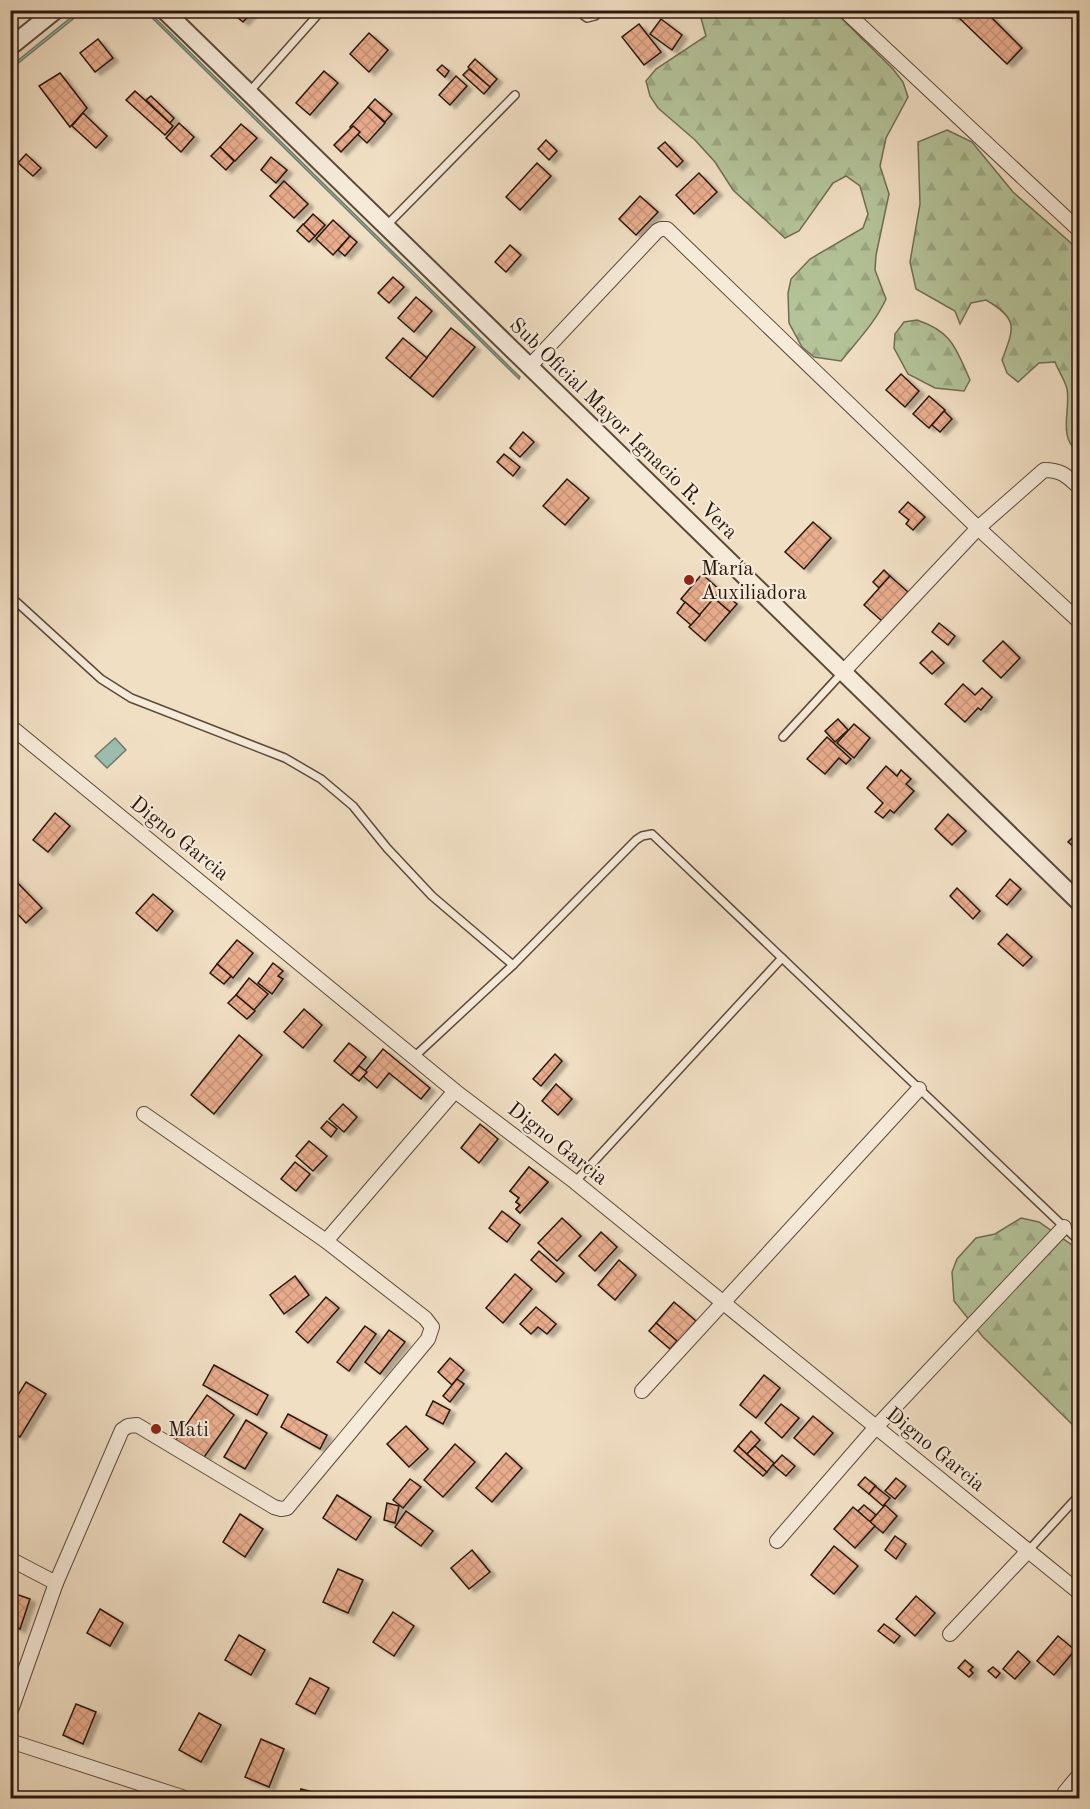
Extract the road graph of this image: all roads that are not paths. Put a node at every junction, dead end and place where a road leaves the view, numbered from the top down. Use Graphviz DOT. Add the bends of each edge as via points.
graph roads {
  1 [pos="56,10"];
  2 [pos="164,10"];
  3 [pos="322,10"];
  4 [pos="576,10"];
  5 [pos="603,10"];
  6 [pos="844,10"];
  7 [pos="10,47"];
  8 [pos="248,93"];
  9 [pos="515,95"];
  10 [pos="386,227"];
  11 [pos="1080,231"];
  12 [pos="529,367"];
  13 [pos="1080,488"];
  14 [pos="978,528"];
  15 [pos="10,596"];
  16 [pos="1080,622"];
  17 [pos="843,672"];
  18 [pos="10,726"];
  19 [pos="783,737"];
  20 [pos="1080,903"];
  21 [pos="782,958"];
  22 [pos="513,965"];
  23 [pos="414,1057"];
  24 [pos="919,1089"];
  25 [pos="455,1091"];
  26 [pos="144,1114"];
  27 [pos="575,1182"];
  28 [pos="1064,1227"];
  29 [pos="326,1241"];
  30 [pos="1080,1242"];
  31 [pos="723,1303"];
  32 [pos="642,1391"];
  33 [pos="876,1427"];
  34 [pos="1080,1494"];
  35 [pos="777,1541"];
  36 [pos="1028,1551"];
  37 [pos="10,1559"];
  38 [pos="56,1583"];
  39 [pos="1080,1593"];
  40 [pos="950,1634"];
  41 [pos="10,1713"];
  42 [pos="10,1742"];
  43 [pos="1080,1774"];
  44 [pos="185,1798"];
  45 [pos="1063,1798"];
  1 -- 7 [label="street"];
  2 -- 8 [label="street, Sub Oficial Mayor Ignacio R. Vera"];
  3 -- 8 [label="lane"];
  4 -- 5 [label="lane" via="587,18"];
  6 -- 11 [label="street"];
  8 -- 10 [label="street, Sub Oficial Mayor Ignacio R. Vera"];
  9 -- 10 [label="lane"];
  10 -- 12 [label="street, Sub Oficial Mayor Ignacio R. Vera"];
  12 -- 14 [label="street" via="657,231 667,229"];
  12 -- 17 [label="street, Sub Oficial Mayor Ignacio R. Vera"];
  13 -- 14 [label="street" via="1056,470 1044,470"];
  14 -- 16 [label="street"];
  14 -- 17 [label="street"];
  15 -- 22 [label="lane" via="102,679 131,698 285,758 321,779 352,806 432,896"];
  17 -- 19 [label="lane"];
  17 -- 20 [label="street, Sub Oficial Mayor Ignacio R. Vera"];
  18 -- 23 [label="street, Digno Garcia"];
  21 -- 22 [label="lane" via="656,837 647,834 636,840"];
  21 -- 24 [label="lane"];
  21 -- 27 [label="lane"];
  22 -- 23 [label="lane"];
  23 -- 25 [label="street, Digno Garcia"];
  24 -- 28 [label="lane"];
  24 -- 31 [label="street"];
  25 -- 27 [label="street, Digno Garcia"];
  25 -- 29 [label="street"];
  26 -- 29 [label="street"];
  27 -- 31 [label="street, Digno Garcia"];
  28 -- 30 [label="lane"];
  28 -- 33 [label="street"];
  29 -- 38 [label="street" via="425,1318 432,1327 428,1339 287,1508 274,1507 137,1425 128,1426 122,1430"];
  31 -- 32 [label="street"];
  31 -- 33 [label="street, Digno Garcia"];
  33 -- 35 [label="street"];
  33 -- 36 [label="street, Digno Garcia"];
  34 -- 36 [label="lane"];
  36 -- 39 [label="street, Digno Garcia"];
  36 -- 40 [label="street"];
  37 -- 38 [label="street"];
  38 -- 41 [label="street"];
  42 -- 44 [label="street"];
  43 -- 45 [label="street"];
}
